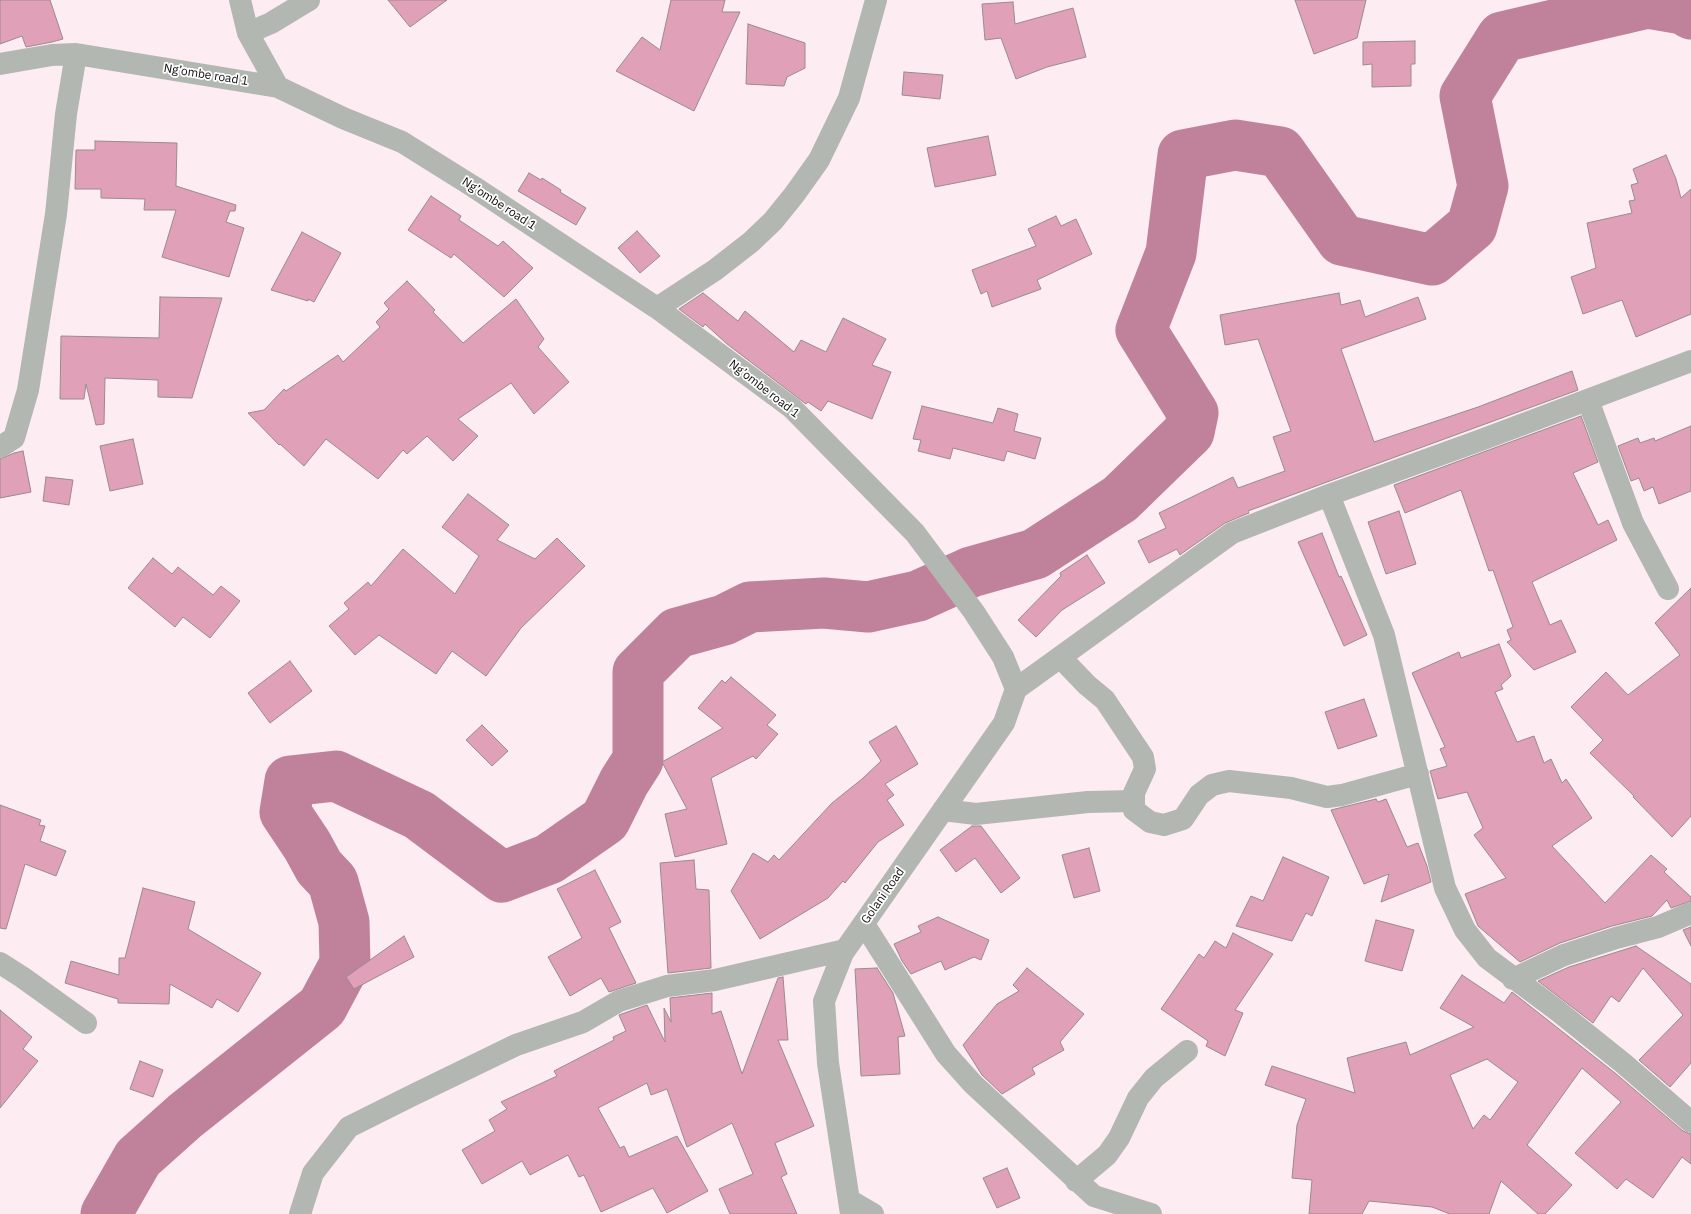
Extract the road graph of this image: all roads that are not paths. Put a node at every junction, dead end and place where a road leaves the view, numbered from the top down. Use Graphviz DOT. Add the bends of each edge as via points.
graph roads {
  1 [pos="240,0"];
  2 [pos="308,0"];
  3 [pos="876,0"];
  4 [pos="248,33"];
  5 [pos="76,54"];
  6 [pos="0,64"];
  7 [pos="278,87"];
  8 [pos="657,308"];
  9 [pos="1691,361"];
  10 [pos="1588,400"];
  11 [pos="0,447"];
  12 [pos="1329,495"];
  13 [pos="1668,589"];
  14 [pos="1060,657"];
  15 [pos="1016,690"];
  16 [pos="1418,774"];
  17 [pos="1134,802"];
  18 [pos="943,810"];
  19 [pos="1691,913"];
  20 [pos="864,924"];
  21 [pos="846,950"];
  22 [pos="0,963"];
  23 [pos="1513,979"];
  24 [pos="86,1023"];
  25 [pos="1187,1051"];
  26 [pos="1691,1122"];
  27 [pos="1076,1180"];
  28 [pos="850,1207"];
  29 [pos="300,1214"];
  30 [pos="873,1214"];
  31 [pos="1151,1214"];
  1 -- 4 [label="street"];
  2 -- 4 [label="street" via="271,23"];
  3 -- 8 [label="street" via="849,98 819,160 794,196 751,242 715,270"];
  4 -- 7 [label="street"];
  5 -- 6 [label="street, Ng’ombe road 1" via="52,55"];
  5 -- 7 [label="street, Ng’ombe road 1"];
  5 -- 11 [label="street" via="28,390 14,438"];
  7 -- 8 [label="street, Ng’ombe road 1" via="402,142"];
  8 -- 15 [label="street, Ng’ombe road 1" via="792,408 914,533 974,612 1003,657"];
  9 -- 10 [label="street"];
  10 -- 12 [label="street"];
  10 -- 13 [label="street" via="1632,522"];
  12 -- 14 [label="street" via="1232,533"];
  12 -- 16 [label="street" via="1384,635"];
  14 -- 15 [label="street"];
  14 -- 17 [label="street" via="1105,700 1143,757 1144,770 1134,793"];
  15 -- 18 [label="street, Golani Road" via="1004,723"];
  16 -- 17 [label="street" via="1327,797 1291,788 1230,781 1212,785 1199,795 1183,819 1164,825 1150,822 1134,810"];
  16 -- 23 [label="street" via="1445,888 1465,930 1487,958"];
  17 -- 18 [label="street" via="1088,802 976,814"];
  18 -- 20 [label="street, Golani Road"];
  19 -- 23 [label="street" via="1658,927 1564,955"];
  20 -- 21 [label="street, Golani Road"];
  20 -- 27 [label="street" via="946,1054 979,1090"];
  21 -- 28 [label="street, Golani Road" via="824,1001 828,1063"];
  21 -- 29 [label="street" via="715,980 667,986 619,1001 583,1022 516,1045 425,1089 349,1127 314,1173"];
  22 -- 24 [label="street"];
  23 -- 26 [label="street" via="1564,1016"];
  25 -- 27 [label="street" via="1154,1078 1138,1098 1119,1138 1107,1155"];
  27 -- 31 [label="street" via="1094,1196"];
  28 -- 30 [label="street"];
}
